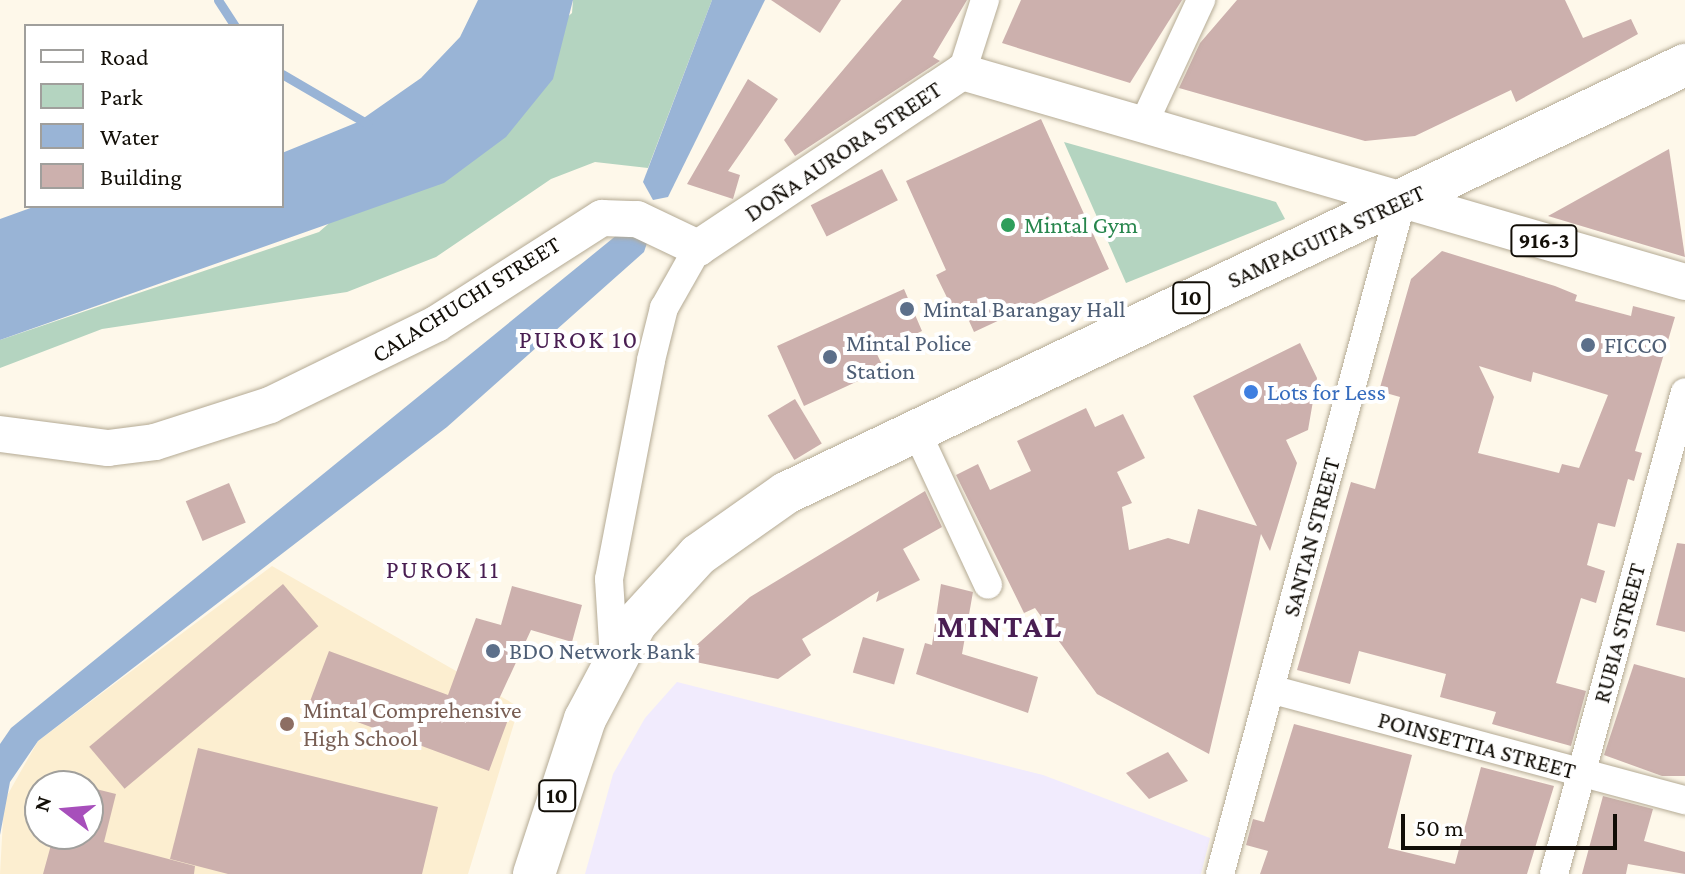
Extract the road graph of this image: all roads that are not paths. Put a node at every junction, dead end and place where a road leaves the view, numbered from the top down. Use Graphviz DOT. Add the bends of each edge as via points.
graph roads {
  1 [pos="985,0"];
  2 [pos="1201,0"];
  3 [pos="1685,65"];
  4 [pos="962,72"];
  5 [pos="1144,123"];
  6 [pos="1402,200"];
  7 [pos="698,248"];
  8 [pos="1685,282"];
  9 [pos="1685,392"];
  10 [pos="914,426"];
  11 [pos="0,434"];
  12 [pos="988,585"];
  13 [pos="614,659"];
  14 [pos="1270,689"];
  15 [pos="1581,772"];
  16 [pos="1685,800"];
  17 [pos="534,874"];
  18 [pos="1220,874"];
  19 [pos="1554,874"];
  1 -- 4 [label="street"];
  2 -- 5 [label="street"];
  3 -- 6 [label="highway, SAMPAGUITA STREET / 10"];
  4 -- 5 [label="main road, DOÑA AURORA STREET"];
  4 -- 7 [label="main road, DOÑA AURORA STREET"];
  5 -- 6 [label="main road, DOÑA AURORA STREET"];
  6 -- 8 [label="main road, 916-3"];
  6 -- 10 [label="highway, SAMPAGUITA STREET / 10"];
  6 -- 14 [label="street, SANTAN STREET"];
  7 -- 11 [label="main road, CALACHUCHI STREET" via="637,219 602,218 436,324 257,410 108,448 64,448"];
  7 -- 13 [label="street, DOÑA AURORA STREET" via="669,297 651,360 609,579"];
  9 -- 15 [label="street, RUBIA STREET"];
  10 -- 12 [label="street"];
  10 -- 13 [label="highway, SAMPAGUITA STREET / 10" via="786,493 698,555"];
  13 -- 17 [label="highway, SAMPAGUITA STREET / 10" via="563,776"];
  14 -- 15 [label="street, POINSETTIA STREET"];
  14 -- 18 [label="street, SANTAN STREET"];
  15 -- 16 [label="street, POINSETTIA STREET"];
  15 -- 19 [label="street, RUBIA STREET"];
}
